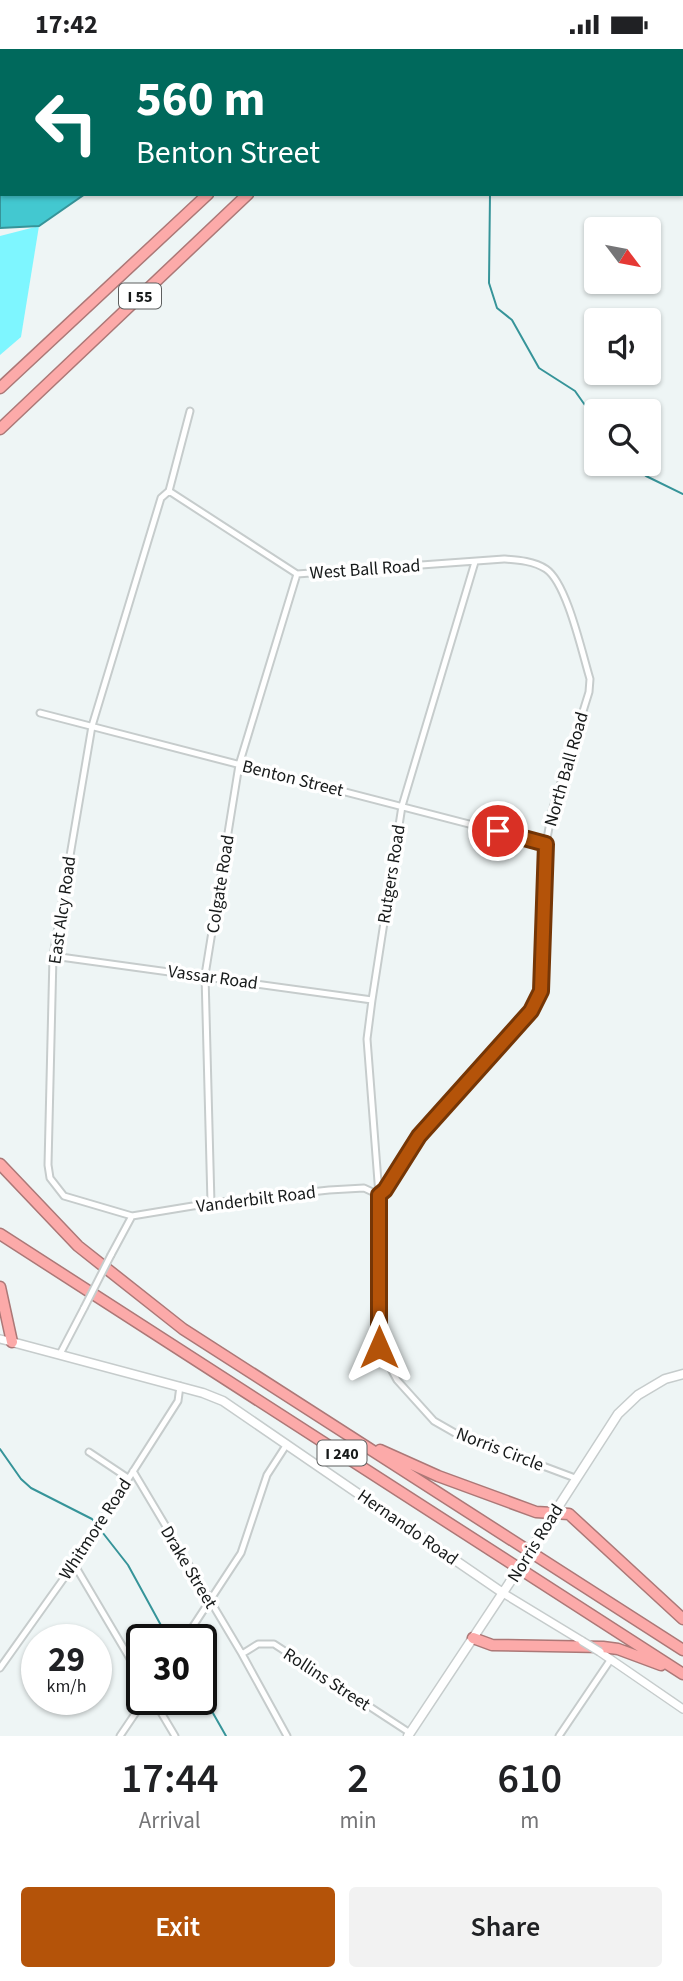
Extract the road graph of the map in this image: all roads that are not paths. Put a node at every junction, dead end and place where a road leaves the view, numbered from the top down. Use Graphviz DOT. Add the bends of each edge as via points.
graph roads {
  1 [pos="206,196"];
  2 [pos="246,196"];
  3 [pos="0,388"];
  4 [pos="33,398"];
  5 [pos="190,411"];
  6 [pos="0,429"];
  7 [pos="0,435"];
  8 [pos="170,491"];
  9 [pos="475,562"];
  10 [pos="541,566"];
  11 [pos="297,573"];
  12 [pos="40,713"];
  13 [pos="92,726"];
  14 [pos="239,765"];
  15 [pos="402,806"];
  16 [pos="546,844"];
  17 [pos="53,956"];
  18 [pos="205,975"];
  19 [pos="372,1000"];
  20 [pos="0,1164"];
  21 [pos="379,1195"];
  22 [pos="211,1203"];
  23 [pos="132,1216"];
  24 [pos="0,1234"];
  25 [pos="0,1287"];
  26 [pos="0,1339"];
  27 [pos="12,1342"];
  28 [pos="60,1354"];
  29 [pos="683,1374"];
  30 [pos="180,1386"];
  31 [pos="356,1440"];
  32 [pos="287,1444"];
  33 [pos="89,1452"];
  34 [pos="133,1471"];
  35 [pos="128,1478"];
  36 [pos="575,1478"];
  37 [pos="555,1512"];
  38 [pos="74,1564"];
  39 [pos="503,1593"];
  40 [pos="209,1601"];
  41 [pos="683,1619"];
  42 [pos="194,1624"];
  43 [pos="473,1637"];
  44 [pos="683,1650"];
  45 [pos="126,1652"];
  46 [pos="242,1654"];
  47 [pos="611,1659"];
  48 [pos="0,1668"];
  49 [pos="683,1674"];
  50 [pos="683,1709"];
  51 [pos="134,1715"];
  52 [pos="163,1715"];
  53 [pos="409,1735"];
  54 [pos="120,1736"];
  55 [pos="175,1736"];
  56 [pos="287,1736"];
  57 [pos="559,1736"];
  1 -- 3 [label="highway, I 55"];
  2 -- 4 [label="highway, I 55"];
  4 -- 6 [label="highway"];
  4 -- 7 [label="highway"];
  5 -- 8 [label="street, East Alcy Road"];
  8 -- 11 [label="street, West Ball Road"];
  8 -- 13 [label="street, East Alcy Road" via="161,498"];
  9 -- 10 [label="street, West Ball Road" via="524,560"];
  9 -- 11 [label="street, West Ball Road"];
  9 -- 15 [label="street, Rutgers Road"];
  10 -- 16 [label="street, North Ball Road" via="562,590 590,679"];
  11 -- 14 [label="street, Colgate Road"];
  12 -- 13 [label="street, Benton Street"];
  13 -- 14 [label="street, Benton Street"];
  13 -- 17 [label="street, East Alcy Road"];
  14 -- 15 [label="street, Benton Street"];
  14 -- 18 [label="street, Colgate Road"];
  15 -- 16 [label="street, Benton Street"];
  15 -- 19 [label="street, Rutgers Road"];
  16 -- 21 [label="street, North Ball Road" via="538,1001 419,1136"];
  17 -- 18 [label="street, Vassar Road"];
  17 -- 23 [label="street, East Alcy Road" via="50,1178 64,1196"];
  18 -- 19 [label="street, Vassar Road"];
  18 -- 22 [label="street, Colgate Road"];
  19 -- 21 [label="street, Rutgers Road" via="366,1039"];
  20 -- 31 [label="highway, I 240" via="78,1246 138,1295"];
  21 -- 22 [label="street, Vanderbilt Road" via="364,1188"];
  21 -- 36 [label="street, Norris Circle" via="379,1347 397,1380 434,1421 455,1433"];
  22 -- 23 [label="street, Vanderbilt Road"];
  23 -- 28 [label="street, bridge"];
  24 -- 49 [label="highway, I 240"];
  25 -- 27 [label="highway"];
  26 -- 27 [label="street, Hernando Road"];
  27 -- 28 [label="main road, Hernando Road"];
  28 -- 30 [label="main road, Hernando Road"];
  29 -- 36 [label="main road, Norris Road" via="638,1395 618,1414"];
  30 -- 32 [label="main road, Hernando Road" via="223,1401"];
  30 -- 34 [label="street, Whitmore Road" via="178,1401"];
  31 -- 37 [label="highway" via="536,1512"];
  31 -- 44 [label="highway, I 240"];
  32 -- 39 [label="main road, Hernando Road"];
  32 -- 40 [label="street" via="267,1475 241,1553"];
  33 -- 35 [label="street"];
  34 -- 35 [label="street, Whitmore Road"];
  34 -- 40 [label="street, Drake Street"];
  35 -- 38 [label="street, Whitmore Road"];
  36 -- 37 [label="main road, Norris Road"];
  37 -- 39 [label="main road, Norris Road, bridge"];
  37 -- 41 [label="highway" via="569,1514"];
  38 -- 45 [label="street"];
  38 -- 48 [label="street, Whitmore Road"];
  39 -- 43 [label="main road, Norris Road"];
  39 -- 47 [label="street, Hernando Road, bridge"];
  40 -- 42 [label="street"];
  40 -- 46 [label="street, Drake Street"];
  43 -- 49 [label="highway" via="492,1645 603,1647"];
  43 -- 53 [label="main road, Norris Road"];
  46 -- 53 [label="street, Rollins Street" via="258,1644 274,1644"];
  46 -- 56 [label="street, Drake Street"];
  47 -- 50 [label="street, Hernando Road"];
  47 -- 57 [label="street"];
  51 -- 54 [label="street"];
  52 -- 55 [label="street"];
}
